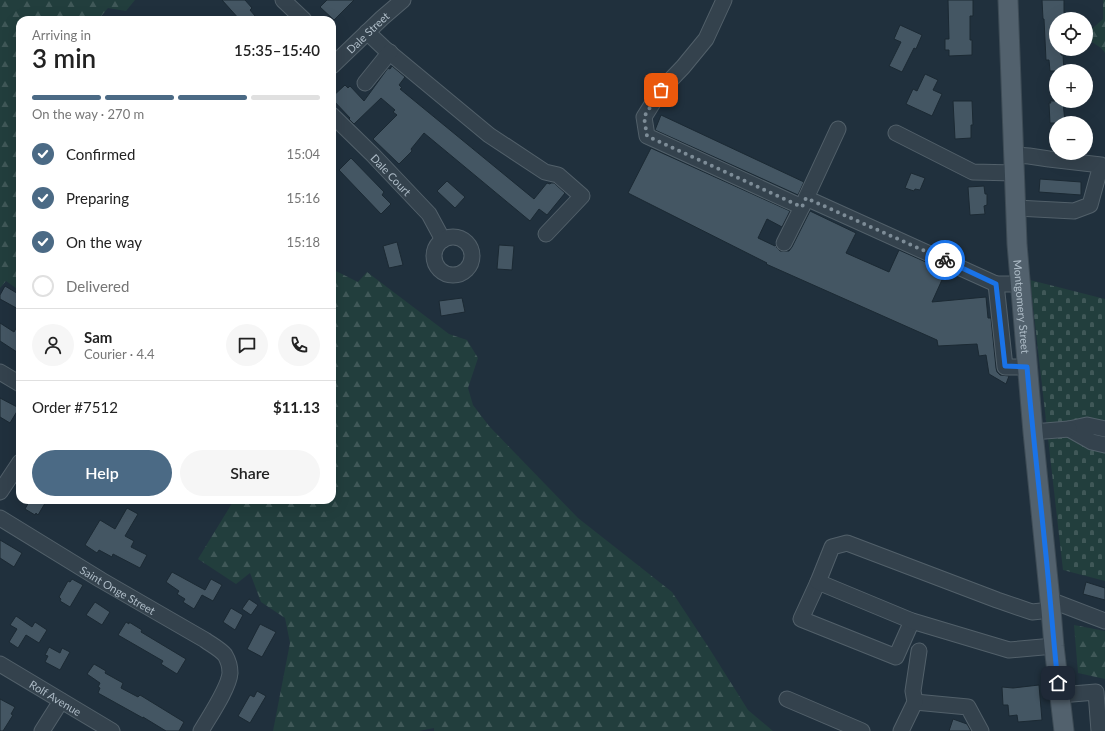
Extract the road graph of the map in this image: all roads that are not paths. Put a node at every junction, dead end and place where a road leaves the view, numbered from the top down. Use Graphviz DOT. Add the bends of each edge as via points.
graph roads {
  1 [pos="283,0"];
  2 [pos="403,0"];
  3 [pos="724,0"];
  4 [pos="1008,0"];
  5 [pos="300,16"];
  6 [pos="367,32"];
  7 [pos="390,52"];
  8 [pos="336,55"];
  9 [pos="365,83"];
  10 [pos="336,121"];
  11 [pos="838,129"];
  12 [pos="896,133"];
  13 [pos="1015,164"];
  14 [pos="804,203"];
  15 [pos="1016,208"];
  16 [pos="546,234"];
  17 [pos="443,240"];
  18 [pos="784,244"];
  19 [pos="996,284"];
  20 [pos="1020,284"];
  21 [pos="1027,367"];
  22 [pos="0,372"];
  23 [pos="16,382"];
  24 [pos="1069,429"];
  25 [pos="1105,429"];
  26 [pos="1033,432"];
  27 [pos="1105,445"];
  28 [pos="16,468"];
  29 [pos="0,492"];
  30 [pos="0,518"];
  31 [pos="818,582"];
  32 [pos="1051,605"];
  33 [pos="912,621"];
  34 [pos="1105,621"];
  35 [pos="1054,646"];
  36 [pos="919,651"];
  37 [pos="0,664"];
  38 [pos="1060,695"];
  39 [pos="787,699"];
  40 [pos="61,701"];
  41 [pos="915,702"];
  42 [pos="1101,729"];
  43 [pos="42,731"];
  44 [pos="112,731"];
  45 [pos="201,731"];
  46 [pos="862,731"];
  47 [pos="901,731"];
  48 [pos="981,731"];
  49 [pos="1064,731"];
  1 -- 5 [label="street"];
  2 -- 6 [label="street, Dale Street"];
  3 -- 14 [label="street" via="706,39 661,90 644,117 647,136"];
  4 -- 13 [label="main road, Montgomery Street"];
  6 -- 7 [label="street"];
  6 -- 8 [label="street, Dale Street"];
  7 -- 9 [label="street"];
  7 -- 16 [label="street" via="489,135 545,172 558,175 582,196"];
  10 -- 17 [label="street, Dale Court" via="429,214"];
  11 -- 14 [label="street"];
  12 -- 13 [label="street" via="974,172"];
  13 -- 15 [label="main road, Montgomery Street"];
  13 -- 15 [label="street" via="1029,156 1101,165 1090,205 1074,211"];
  14 -- 18 [label="street"];
  14 -- 19 [label="street"];
  15 -- 20 [label="main road, Montgomery Street"];
  19 -- 20 [label="street"];
  19 -- 21 [label="street" via="1005,366"];
  20 -- 21 [label="main road, Montgomery Street"];
  21 -- 26 [label="main road, Montgomery Street"];
  22 -- 23 [label="street"];
  24 -- 25 [label="street" via="1087,425"];
  24 -- 26 [label="street"];
  24 -- 27 [label="street" via="1092,442"];
  26 -- 32 [label="main road, Montgomery Street"];
  28 -- 29 [label="street"];
  30 -- 45 [label="street, Saint Onge Street" via="206,640 224,654 229,666 229,676"];
  31 -- 32 [label="street" via="832,547 847,543 1032,612"];
  31 -- 33 [label="street"];
  31 -- 33 [label="street" via="801,619 896,657"];
  32 -- 34 [label="street"];
  32 -- 35 [label="main road, Montgomery Street"];
  33 -- 35 [label="street" via="1009,650"];
  35 -- 38 [label="main road, Montgomery Street"];
  36 -- 41 [label="street" via="913,691"];
  37 -- 40 [label="street, Rolf Avenue"];
  38 -- 42 [label="street" via="1096,692"];
  38 -- 49 [label="main road, Montgomery Street"];
  39 -- 46 [label="street"];
  40 -- 43 [label="street"];
  40 -- 44 [label="street, Rolf Avenue"];
  41 -- 47 [label="street"];
  41 -- 48 [label="street" via="968,707"];
}
